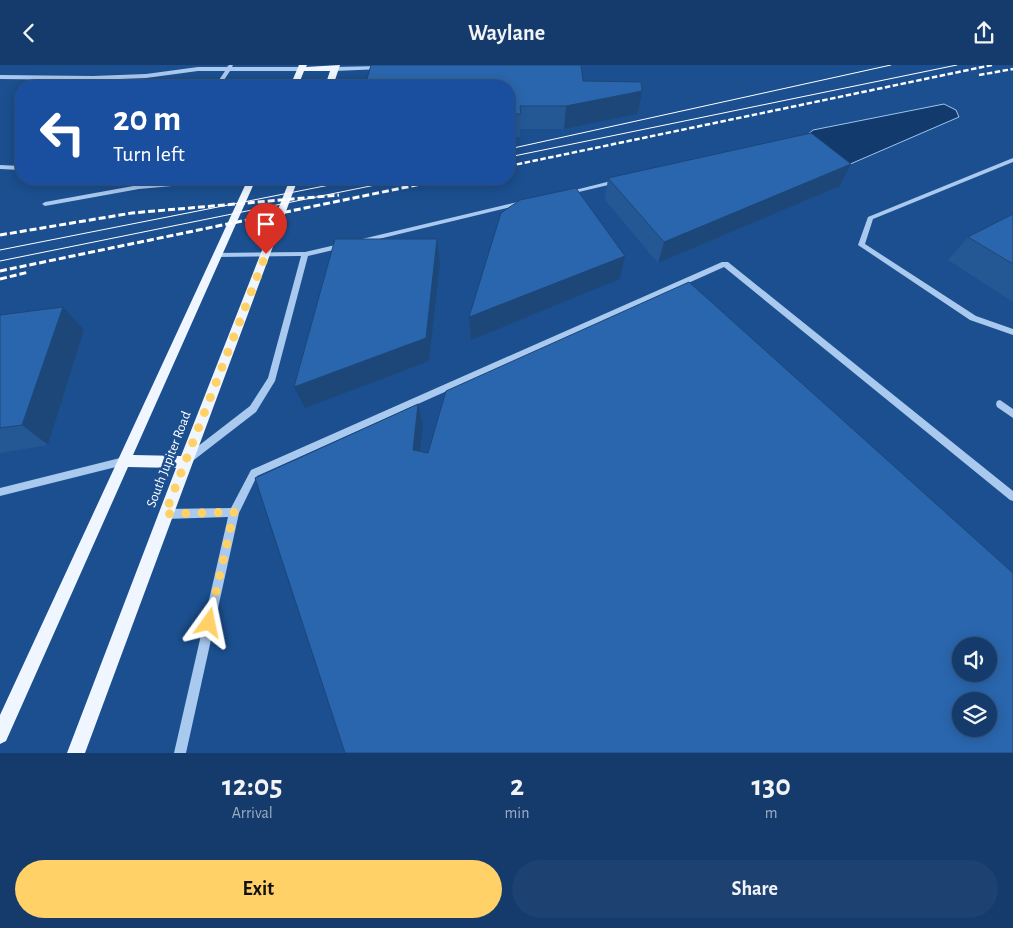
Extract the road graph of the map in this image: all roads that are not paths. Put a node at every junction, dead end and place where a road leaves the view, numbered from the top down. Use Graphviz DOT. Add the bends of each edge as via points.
graph roads {
  1 [pos="188,65"];
  2 [pos="230,67"];
  3 [pos="302,67"];
  4 [pos="336,67"];
  5 [pos="390,68"];
  6 [pos="185,71"];
  7 [pos="0,77"];
  8 [pos="222,80"];
  9 [pos="297,80"];
  10 [pos="331,80"];
  11 [pos="1013,160"];
  12 [pos="0,167"];
  13 [pos="15,168"];
  14 [pos="624,179"];
  15 [pos="161,185"];
  16 [pos="249,185"];
  17 [pos="292,185"];
  18 [pos="556,195"];
  19 [pos="527,202"];
  20 [pos="45,204"];
  21 [pos="266,254"];
  22 [pos="306,254"];
  23 [pos="218,255"];
  24 [pos="1013,332"];
  25 [pos="1000,404"];
  26 [pos="1013,414"];
  27 [pos="124,461"];
  28 [pos="185,461"];
  29 [pos="0,492"];
  30 [pos="1013,497"];
  31 [pos="234,512"];
  32 [pos="165,514"];
  33 [pos="0,735"];
  34 [pos="76,753"];
  35 [pos="180,753"];
  1 -- 6 [label="lane"];
  2 -- 3 [label="lane"];
  2 -- 6 [label="lane"];
  2 -- 8 [label="lane"];
  3 -- 4 [label="main road"];
  3 -- 9 [label="main road"];
  4 -- 5 [label="lane"];
  4 -- 10 [label="main road"];
  6 -- 7 [label="lane" via="93,78"];
  11 -- 24 [label="lane" via="870,218 861,245 974,318"];
  12 -- 13 [label="lane"];
  14 -- 18 [label="lane"];
  15 -- 20 [label="lane"];
  16 -- 23 [label="main road"];
  17 -- 21 [label="main road, South Jupiter Road"];
  19 -- 22 [label="lane"];
  21 -- 22 [label="lane"];
  21 -- 23 [label="lane"];
  21 -- 28 [label="main road, South Jupiter Road"];
  22 -- 28 [label="lane" via="272,379 253,409"];
  23 -- 27 [label="main road"];
  25 -- 26 [label="lane"];
  27 -- 28 [label="main road"];
  27 -- 29 [label="lane"];
  27 -- 33 [label="main road"];
  28 -- 32 [label="main road, South Jupiter Road"];
  30 -- 31 [label="lane" via="725,264 254,473"];
  31 -- 32 [label="lane"];
  31 -- 35 [label="lane"];
  32 -- 34 [label="main road, South Jupiter Road"];
}
